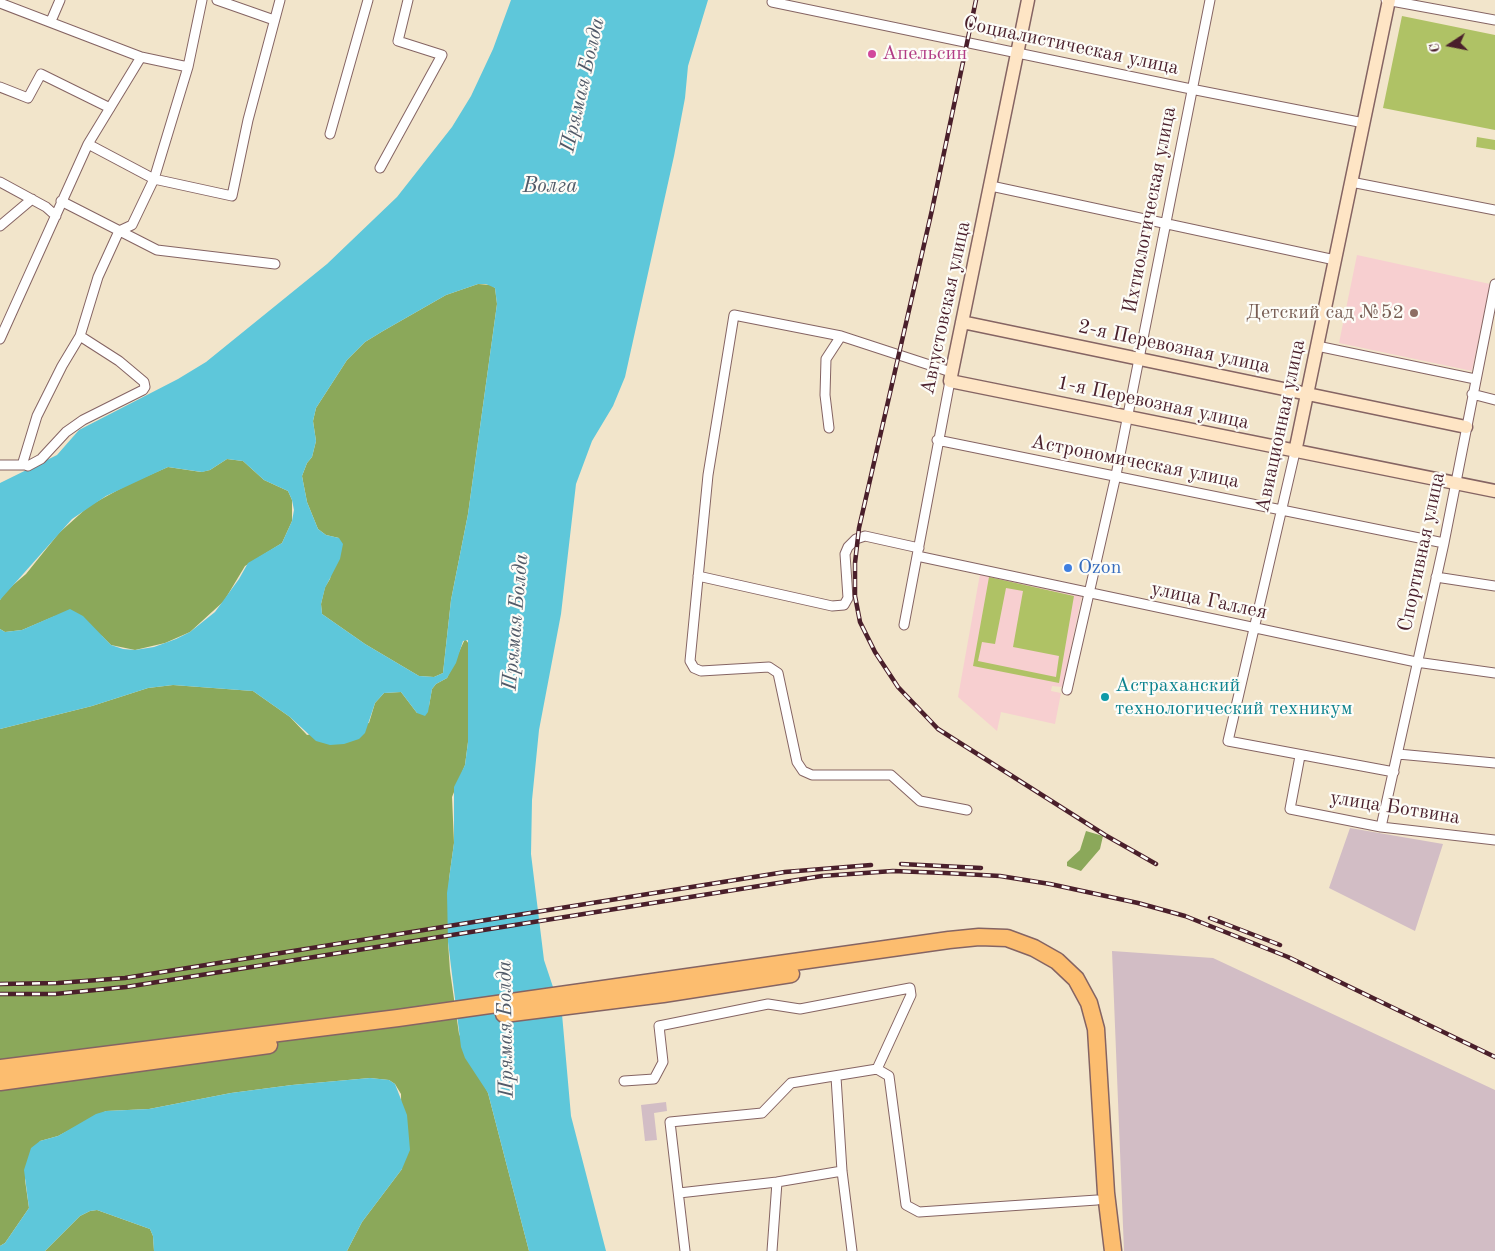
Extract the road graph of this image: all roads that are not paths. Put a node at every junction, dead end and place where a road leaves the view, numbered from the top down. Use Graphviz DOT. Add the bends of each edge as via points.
graph roads {
  1 [pos="60,0"];
  2 [pos="202,0"];
  3 [pos="217,0"];
  4 [pos="280,0"];
  5 [pos="368,0"];
  6 [pos="408,0"];
  7 [pos="1028,0"];
  8 [pos="1210,0"];
  9 [pos="1388,0"];
  10 [pos="772,2"];
  11 [pos="0,3"];
  12 [pos="274,20"];
  13 [pos="1495,20"];
  14 [pos="51,21"];
  15 [pos="1017,52"];
  16 [pos="141,57"];
  17 [pos="188,68"];
  18 [pos="0,87"];
  19 [pos="1191,89"];
  20 [pos="110,108"];
  21 [pos="1364,123"];
  22 [pos="330,134"];
  23 [pos="88,144"];
  24 [pos="380,168"];
  25 [pos="154,179"];
  26 [pos="0,182"];
  27 [pos="1351,182"];
  28 [pos="991,186"];
  29 [pos="32,199"];
  30 [pos="61,201"];
  31 [pos="1495,210"];
  32 [pos="56,216"];
  33 [pos="1165,225"];
  34 [pos="0,226"];
  35 [pos="119,231"];
  36 [pos="1335,260"];
  37 [pos="275,264"];
  38 [pos="1495,284"];
  39 [pos="1493,303"];
  40 [pos="962,322"];
  41 [pos="80,336"];
  42 [pos="841,336"];
  43 [pos="0,339"];
  44 [pos="1317,346"];
  45 [pos="1138,359"];
  46 [pos="951,376"];
  47 [pos="1475,379"];
  48 [pos="1307,394"];
  49 [pos="1472,394"];
  50 [pos="1495,400"];
  51 [pos="1128,417"];
  52 [pos="1466,427"];
  53 [pos="829,428"];
  54 [pos="938,440"];
  55 [pos="1295,452"];
  56 [pos="24,463"];
  57 [pos="0,465"];
  58 [pos="1116,475"];
  59 [pos="1455,483"];
  60 [pos="1495,491"];
  61 [pos="1282,509"];
  62 [pos="1444,543"];
  63 [pos="918,552"];
  64 [pos="698,576"];
  65 [pos="1436,576"];
  66 [pos="1495,586"];
  67 [pos="1088,593"];
  68 [pos="904,625"];
  69 [pos="1253,628"];
  70 [pos="1416,662"];
  71 [pos="1495,673"];
  72 [pos="1067,690"];
  73 [pos="1398,754"];
  74 [pos="1300,756"];
  75 [pos="1495,763"];
  76 [pos="1394,772"];
  77 [pos="967,810"];
  78 [pos="1381,827"];
  79 [pos="1495,840"];
  80 [pos="662,988"];
  81 [pos="399,1023"];
  82 [pos="0,1068"];
  83 [pos="877,1069"];
  84 [pos="836,1077"];
  85 [pos="624,1081"];
  86 [pos="0,1082"];
  87 [pos="842,1171"];
  88 [pos="776,1182"];
  89 [pos="678,1192"];
  90 [pos="1097,1200"];
  91 [pos="685,1251"];
  92 [pos="772,1251"];
  93 [pos="852,1251"];
  94 [pos="1102,1251"];
  95 [pos="1113,1251"];
  1 -- 14 [label="street"];
  2 -- 17 [label="street"];
  3 -- 12 [label="street"];
  4 -- 12 [label="street"];
  5 -- 22 [label="street"];
  6 -- 24 [label="street" via="398,41 442,55"];
  7 -- 15 [label="street, Августовская улица"];
  8 -- 19 [label="street, Ихтиологическая улица"];
  9 -- 13 [label="street"];
  9 -- 21 [label="street, Авиационная улица"];
  10 -- 15 [label="street, Социалистическая улица"];
  11 -- 14 [label="street"];
  12 -- 25 [label="street" via="232,196"];
  14 -- 16 [label="street"];
  15 -- 19 [label="street, Социалистическая улица"];
  15 -- 28 [label="street, Августовская улица"];
  16 -- 17 [label="street"];
  16 -- 20 [label="street"];
  17 -- 25 [label="street"];
  18 -- 20 [label="street" via="28,98 41,74"];
  19 -- 21 [label="street, Социалистическая улица"];
  19 -- 33 [label="street, Ихтиологическая улица"];
  20 -- 23 [label="street"];
  21 -- 27 [label="street, Авиационная улица"];
  23 -- 25 [label="street"];
  23 -- 30 [label="street"];
  25 -- 35 [label="street" via="132,225"];
  26 -- 29 [label="street"];
  27 -- 31 [label="street"];
  27 -- 36 [label="street, Авиационная улица"];
  28 -- 33 [label="street"];
  28 -- 40 [label="street, Августовская улица"];
  29 -- 32 [label="street"];
  29 -- 34 [label="street"];
  30 -- 32 [label="street"];
  30 -- 35 [label="street"];
  32 -- 43 [label="street"];
  33 -- 36 [label="street"];
  33 -- 45 [label="street, Ихтиологическая улица"];
  35 -- 37 [label="street" via="156,250"];
  35 -- 41 [label="street" via="98,276"];
  36 -- 44 [label="street, Авиационная улица"];
  38 -- 39 [label="street, Спортивная улица"];
  39 -- 47 [label="street, Спортивная улица"];
  40 -- 45 [label="street, 2-я Перевозная улица"];
  40 -- 46 [label="street, Августовская улица"];
  41 -- 56 [label="street" via="37,416"];
  41 -- 56 [label="street" via="119,361 146,387 83,420 66,432 41,459 28,466"];
  42 -- 46 [label="street"];
  42 -- 53 [label="street" via="826,359 825,395"];
  42 -- 64 [label="street" via="734,315 708,475"];
  44 -- 47 [label="street"];
  44 -- 48 [label="street, Авиационная улица"];
  45 -- 48 [label="street, 2-я Перевозная улица"];
  45 -- 51 [label="street, Ихтиологическая улица"];
  46 -- 51 [label="street, 1-я Перевозная улица"];
  46 -- 54 [label="street, Августовская улица"];
  47 -- 49 [label="street, Спортивная улица"];
  48 -- 52 [label="street, 2-я Перевозная улица"];
  48 -- 55 [label="street, Авиационная улица"];
  49 -- 50 [label="street"];
  49 -- 52 [label="street, Спортивная улица"];
  51 -- 55 [label="street, 1-я Перевозная улица"];
  51 -- 58 [label="street, Ихтиологическая улица"];
  52 -- 59 [label="street, Спортивная улица"];
  54 -- 58 [label="street, Астрономическая улица"];
  54 -- 63 [label="street, Августовская улица"];
  55 -- 59 [label="street, 1-я Перевозная улица"];
  55 -- 61 [label="street, Авиационная улица"];
  56 -- 57 [label="street"];
  58 -- 61 [label="street, Астрономическая улица"];
  58 -- 67 [label="street, Ихтиологическая улица"];
  59 -- 60 [label="street, 1-я Перевозная улица"];
  59 -- 62 [label="street, Спортивная улица"];
  61 -- 62 [label="street, Астрономическая улица"];
  61 -- 69 [label="street, Авиационная улица"];
  62 -- 65 [label="street, Спортивная улица"];
  63 -- 64 [label="street, улица Галлея" via="866,536 856,539 845,554 848,598 844,605 832,606"];
  63 -- 67 [label="street, улица Галлея"];
  63 -- 68 [label="street, Августовская улица"];
  64 -- 77 [label="street" via="690,661 701,671 769,668 778,673 797,762 803,771 812,775 891,775 920,801"];
  65 -- 66 [label="street"];
  65 -- 70 [label="street, Спортивная улица"];
  67 -- 69 [label="street, улица Галлея"];
  67 -- 72 [label="street, Ихтиологическая улица"];
  69 -- 70 [label="street, улица Галлея"];
  69 -- 74 [label="street, Авиационная улица" via="1228,741"];
  70 -- 71 [label="street, улица Галлея"];
  70 -- 73 [label="street, Спортивная улица"];
  73 -- 75 [label="street"];
  73 -- 76 [label="street, Спортивная улица"];
  74 -- 76 [label="street"];
  74 -- 78 [label="street, улица Ботвина" via="1290,809"];
  76 -- 78 [label="street, Спортивная улица"];
  78 -- 79 [label="street, улица Ботвина"];
  80 -- 81 [label="highway"];
  80 -- 90 [label="highway" via="979,946 1004,948 1031,957 1051,969 1066,984 1078,1005 1086,1031 1088,1104"];
  80 -- 95 [label="highway" via="979,937 1007,938 1057,961 1076,979 1089,1003 1096,1029 1108,1222"];
  81 -- 82 [label="highway"];
  81 -- 86 [label="highway"];
  83 -- 84 [label="street"];
  83 -- 85 [label="street" via="911,995 910,988 800,1009 768,1004 659,1026 663,1062 654,1079"];
  83 -- 90 [label="street" via="889,1076 906,1205 919,1212"];
  84 -- 87 [label="street"];
  84 -- 89 [label="street" via="791,1083 762,1113 670,1122"];
  87 -- 88 [label="street"];
  87 -- 93 [label="street"];
  88 -- 89 [label="street"];
  88 -- 92 [label="street"];
  89 -- 91 [label="street"];
  90 -- 94 [label="highway"];
}
